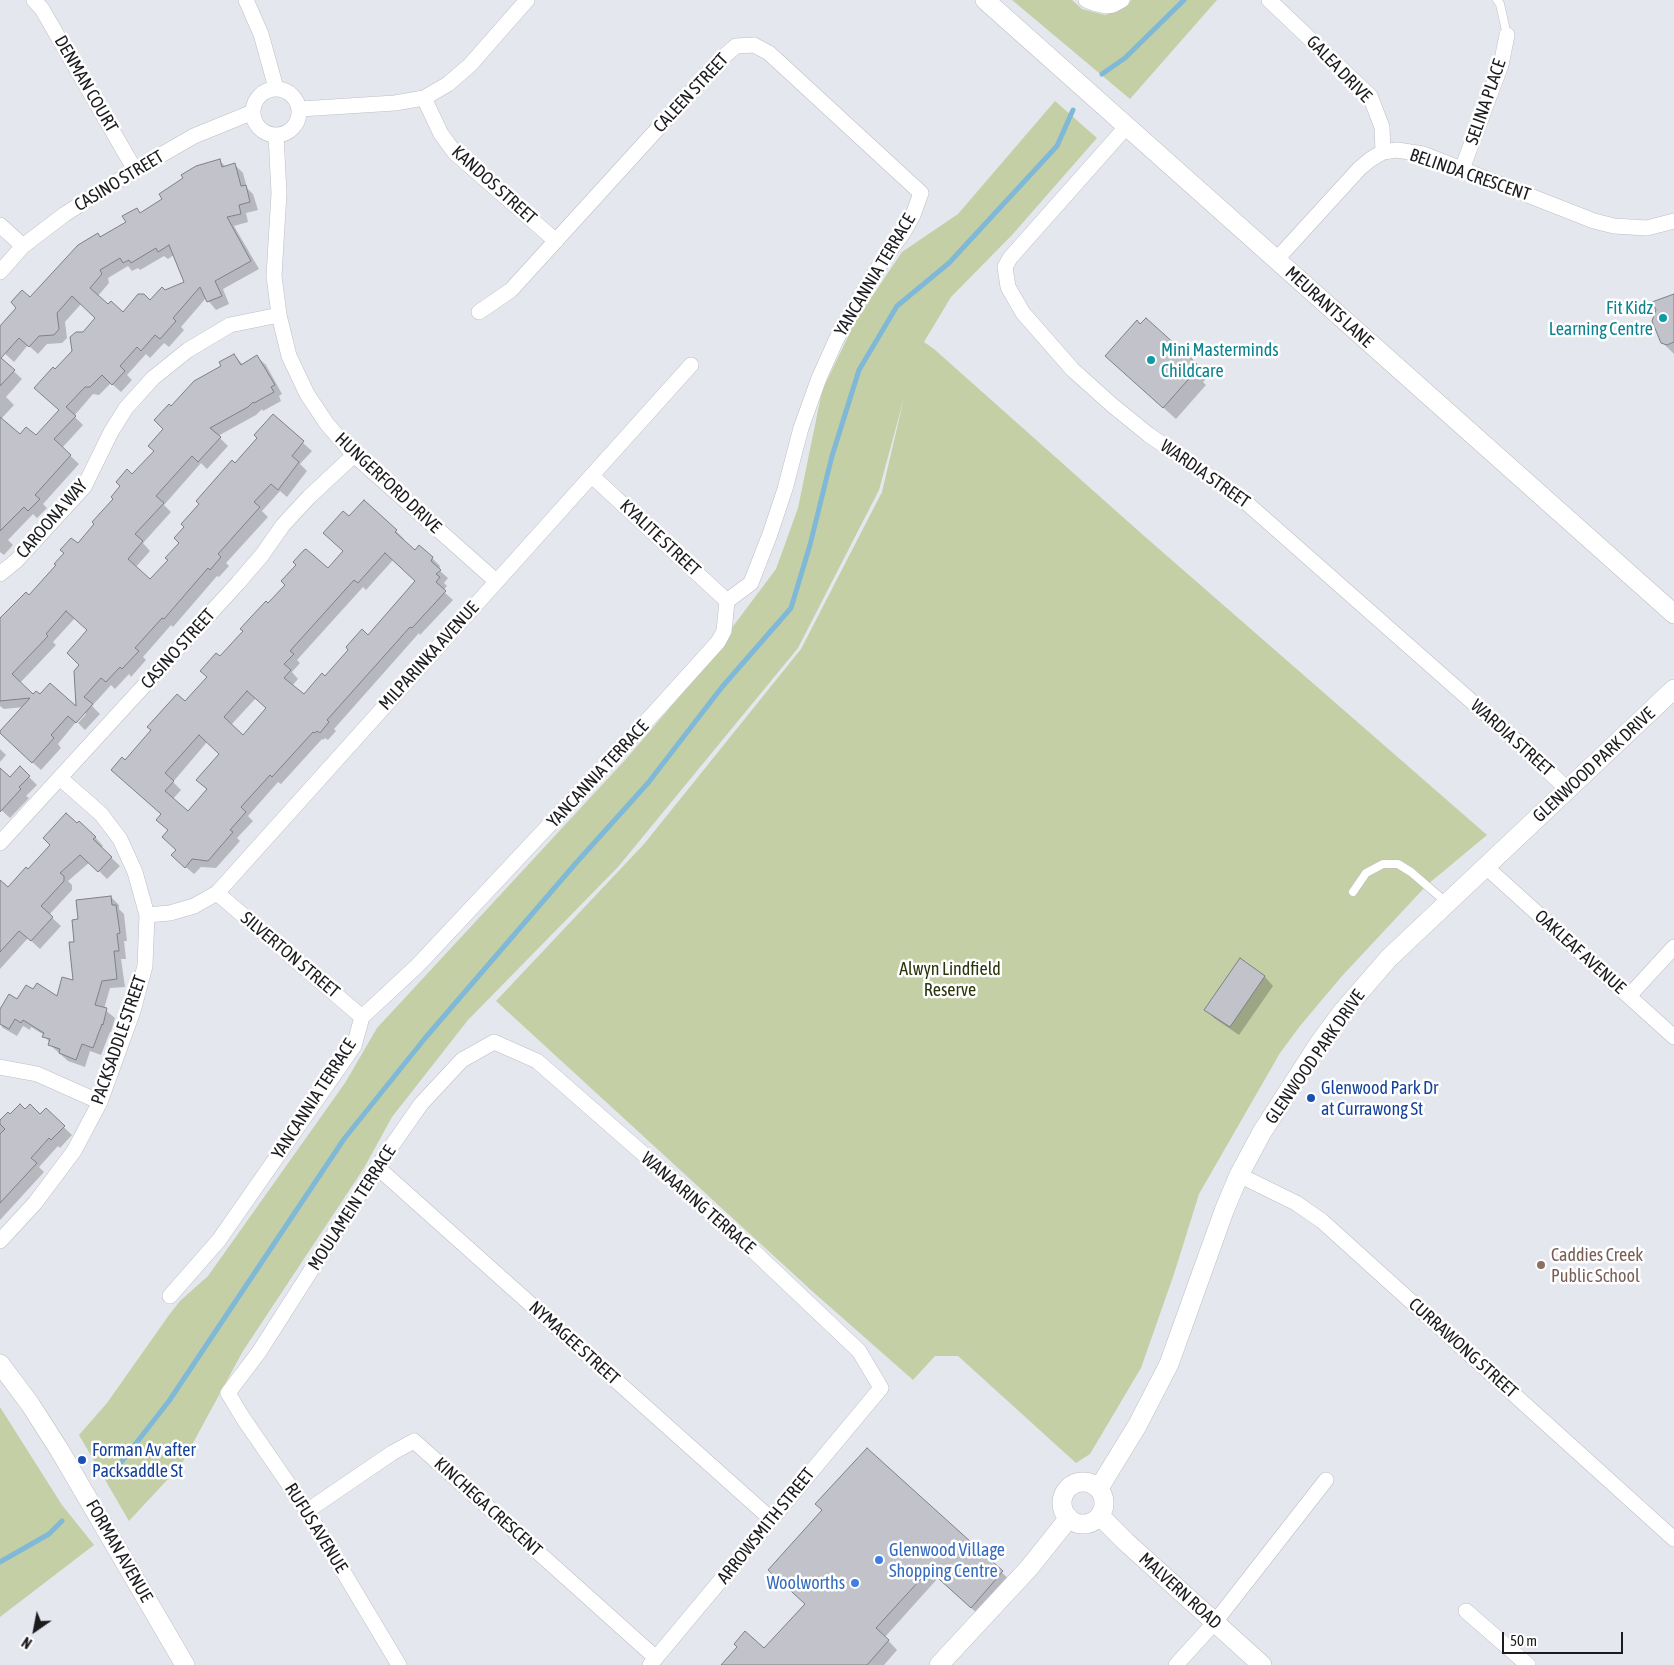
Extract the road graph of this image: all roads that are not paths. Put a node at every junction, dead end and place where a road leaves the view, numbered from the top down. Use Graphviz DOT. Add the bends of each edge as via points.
graph roads {
  1 [pos="34,0"];
  2 [pos="246,0"];
  3 [pos="527,0"];
  4 [pos="985,0"];
  5 [pos="1086,0"];
  6 [pos="1122,0"];
  7 [pos="1269,0"];
  8 [pos="1497,0"];
  9 [pos="1507,35"];
  10 [pos="276,88"];
  11 [pos="424,98"];
  12 [pos="300,109"];
  13 [pos="253,112"];
  14 [pos="1127,126"];
  15 [pos="276,135"];
  16 [pos="1383,152"];
  17 [pos="1462,169"];
  18 [pos="136,170"];
  19 [pos="921,192"];
  20 [pos="1674,221"];
  21 [pos="0,224"];
  22 [pos="556,241"];
  23 [pos="23,246"];
  24 [pos="1276,260"];
  25 [pos="0,272"];
  26 [pos="479,312"];
  27 [pos="279,315"];
  28 [pos="691,365"];
  29 [pos="354,455"];
  30 [pos="592,476"];
  31 [pos="0,574"];
  32 [pos="496,582"];
  33 [pos="727,601"];
  34 [pos="1674,614"];
  35 [pos="1674,689"];
  36 [pos="60,778"];
  37 [pos="1568,789"];
  38 [pos="0,843"];
  39 [pos="1485,866"];
  40 [pos="1353,892"];
  41 [pos="217,893"];
  42 [pos="1447,903"];
  43 [pos="147,915"];
  44 [pos="1674,947"];
  45 [pos="1629,996"];
  46 [pos="362,1017"];
  47 [pos="1674,1037"];
  48 [pos="494,1042"];
  49 [pos="0,1067"];
  50 [pos="100,1102"];
  51 [pos="377,1167"];
  52 [pos="1239,1175"];
  53 [pos="0,1241"];
  54 [pos="170,1296"];
  55 [pos="0,1364"];
  56 [pos="881,1388"];
  57 [pos="228,1393"];
  58 [pos="1326,1480"];
  59 [pos="1099,1488"];
  60 [pos="307,1511"];
  61 [pos="1100,1516"];
  62 [pos="1069,1518"];
  63 [pos="771,1519"];
  64 [pos="1674,1539"];
  65 [pos="1466,1612"];
  66 [pos="1215,1622"];
  67 [pos="653,1661"];
  68 [pos="184,1665"];
  69 [pos="399,1665"];
  70 [pos="939,1665"];
  71 [pos="1176,1665"];
  72 [pos="1262,1665"];
  73 [pos="1528,1665"];
  1 -- 18 [label="street, DENMAN COURT"];
  2 -- 10 [label="street" via="261,34"];
  3 -- 11 [label="street" via="470,65 448,84"];
  4 -- 14 [label="street, MEURANTS LANE"];
  5 -- 6 [label="street" via="1106,6"];
  7 -- 16 [label="street, GALEA DRIVE" via="1370,96 1382,127"];
  8 -- 9 [label="lane"];
  9 -- 17 [label="street, SELINA PLACE" via="1501,65"];
  10 -- 12 [label="street" via="293,95"];
  10 -- 13 [label="street" via="260,95"];
  11 -- 12 [label="street"];
  11 -- 22 [label="street, KANDOS STREET" via="441,134 456,153"];
  12 -- 15 [label="street" via="296,125"];
  13 -- 15 [label="street" via="258,126 268,134"];
  13 -- 18 [label="street, CASINO STREET" via="194,136"];
  14 -- 24 [label="street, MEURANTS LANE"];
  14 -- 37 [label="street, WARDIA STREET" via="1010,258 1006,267 1008,287 1023,313 1073,370 1112,405 1149,435 1241,498"];
  15 -- 27 [label="street, HUNGERFORD DRIVE" via="279,193 274,276"];
  16 -- 17 [label="street, BELINDA CRESCENT" via="1397,150 1423,154"];
  16 -- 24 [label="street" via="1360,168"];
  17 -- 20 [label="street, BELINDA CRESCENT" via="1614,226 1647,228"];
  18 -- 23 [label="street, CASINO STREET" via="65,214"];
  19 -- 22 [label="street, CALEEN STREET" via="769,52 754,45 736,46 715,65"];
  19 -- 33 [label="street, YANCANNIA TERRACE" via="903,234 874,273 837,338 801,428 785,489 750,583"];
  21 -- 23 [label="street"];
  22 -- 26 [label="street, CALEEN STREET" via="511,290"];
  23 -- 25 [label="street, CASINO STREET"];
  24 -- 34 [label="street, MEURANTS LANE"];
  27 -- 29 [label="street, HUNGERFORD DRIVE" via="289,356 307,394"];
  27 -- 31 [label="street, CAROONA WAY" via="230,325 188,350 153,378 126,408 84,487"];
  28 -- 30 [label="street, MILPARINKA AVENUE"];
  29 -- 32 [label="street, HUNGERFORD DRIVE"];
  29 -- 36 [label="street, CASINO STREET" via="283,525 238,583"];
  30 -- 32 [label="street, MILPARINKA AVENUE"];
  30 -- 33 [label="street, KYALITE STREET"];
  32 -- 41 [label="street, MILPARINKA AVENUE"];
  33 -- 46 [label="street, YANCANNIA TERRACE" via="724,631 711,649 418,965"];
  35 -- 37 [label="street, GLENWOOD PARK DRIVE"];
  36 -- 38 [label="street, CASINO STREET"];
  36 -- 43 [label="street, PACKSADDLE STREET" via="101,814 120,839 135,872"];
  37 -- 39 [label="street, GLENWOOD PARK DRIVE"];
  39 -- 42 [label="street, GLENWOOD PARK DRIVE"];
  39 -- 45 [label="street, OAKLEAF AVENUE"];
  40 -- 42 [label="lane" via="1366,873 1383,864 1398,864"];
  41 -- 43 [label="street, MILPARINKA AVENUE" via="194,906"];
  41 -- 46 [label="street, SILVERTON STREET"];
  42 -- 52 [label="street, GLENWOOD PARK DRIVE" via="1389,958 1343,1011 1292,1084"];
  43 -- 50 [label="street, PACKSADDLE STREET" via="145,966 133,1011"];
  44 -- 45 [label="street"];
  45 -- 47 [label="street, OAKLEAF AVENUE"];
  46 -- 54 [label="street, YANCANNIA TERRACE" via="354,1046 219,1240"];
  48 -- 51 [label="street, MOULAMEIN TERRACE" via="462,1060 421,1104"];
  48 -- 56 [label="street, WANAARING TERRACE" via="537,1061 744,1242 859,1351"];
  49 -- 50 [label="street" via="37,1074"];
  50 -- 53 [label="street, PACKSADDLE STREET" via="74,1151 35,1203"];
  51 -- 57 [label="street, MOULAMEIN TERRACE" via="259,1352"];
  51 -- 63 [label="street, NYMAGEE STREET"];
  52 -- 59 [label="street, GLENWOOD PARK DRIVE" via="1169,1364 1137,1426"];
  52 -- 64 [label="street, CURRAWONG STREET" via="1296,1203 1322,1221"];
  55 -- 68 [label="street, FORMAN AVENUE" via="60,1452"];
  56 -- 63 [label="street, ARROWSMITH STREET"];
  57 -- 60 [label="street, RUFUS AVENUE"];
  58 -- 66 [label="street"];
  59 -- 61 [label="street" via="1104,1499"];
  59 -- 62 [label="street" via="1087,1482 1069,1487 1062,1506"];
  60 -- 67 [label="street, KINCHEGA CRESCENT" via="392,1452 414,1441"];
  60 -- 69 [label="street, RUFUS AVENUE"];
  61 -- 62 [label="street" via="1088,1524"];
  61 -- 66 [label="street, MALVERN ROAD"];
  62 -- 70 [label="street" via="1029,1568"];
  63 -- 67 [label="street, ARROWSMITH STREET"];
  65 -- 73 [label="street"];
  66 -- 71 [label="street"];
  66 -- 72 [label="street, MALVERN ROAD"];
}
